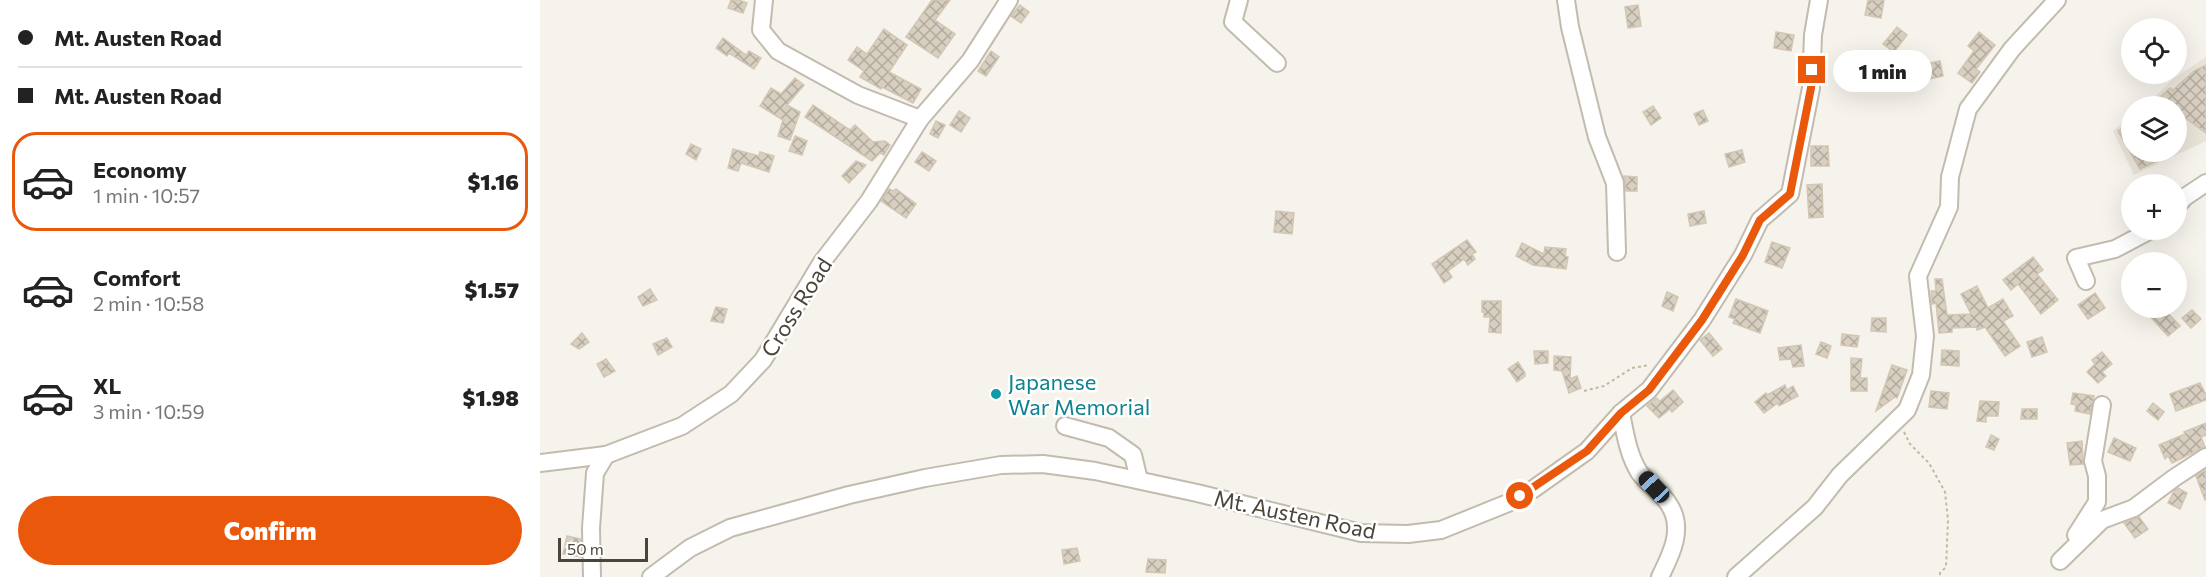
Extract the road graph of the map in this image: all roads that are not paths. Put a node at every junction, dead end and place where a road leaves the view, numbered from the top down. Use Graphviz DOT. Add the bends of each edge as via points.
graph roads {
  1 [pos="764,0"];
  2 [pos="1009,0"];
  3 [pos="1239,0"];
  4 [pos="1566,0"];
  5 [pos="1820,0"];
  6 [pos="2057,0"];
  7 [pos="1277,63"];
  8 [pos="920,119"];
  9 [pos="2206,183"];
  10 [pos="2187,196"];
  11 [pos="2132,240"];
  12 [pos="1617,252"];
  13 [pos="2086,281"];
  14 [pos="2102,405"];
  15 [pos="1621,413"];
  16 [pos="1065,426"];
  17 [pos="606,455"];
  18 [pos="2206,457"];
  19 [pos="540,463"];
  20 [pos="1139,480"];
  21 [pos="592,577"];
  22 [pos="651,577"];
  23 [pos="1660,577"];
  24 [pos="1736,577"];
  1 -- 8 [label="street" via="761,30 778,51 858,95"];
  2 -- 8 [label="street, Cross Road" via="970,62"];
  3 -- 7 [label="street" via="1233,22"];
  4 -- 12 [label="street" via="1597,137 1615,183"];
  5 -- 15 [label="street, Mt. Austen Road" via="1813,35 1811,88 1790,194 1760,220 1743,255 1670,363 1649,390"];
  6 -- 24 [label="street" via="2012,49 1968,109 1950,177 1949,207 1918,276 1925,336 1921,375 1904,412 1840,475 1815,507"];
  8 -- 17 [label="street, Cross Road" via="869,201 822,262 763,360 732,394 682,426"];
  9 -- 10 [label="street"];
  11 -- 13 [label="street" via="2115,249 2076,258"];
  14 -- 18 [label="street" via="2093,461 2097,502 2060,561 2102,520 2134,508"];
  15 -- 20 [label="street, Mt. Austen Road" via="1587,451 1532,490 1442,530 1361,533"];
  15 -- 23 [label="street" via="1627,446 1639,472 1668,502 1678,521 1671,555"];
  16 -- 20 [label="street" via="1109,438 1134,455"];
  17 -- 19 [label="street, Cross Road"];
  17 -- 21 [label="street" via="596,473"];
  20 -- 22 [label="street, Mt. Austen Road" via="1043,464 1001,465 925,478 730,528 690,549"];
}
